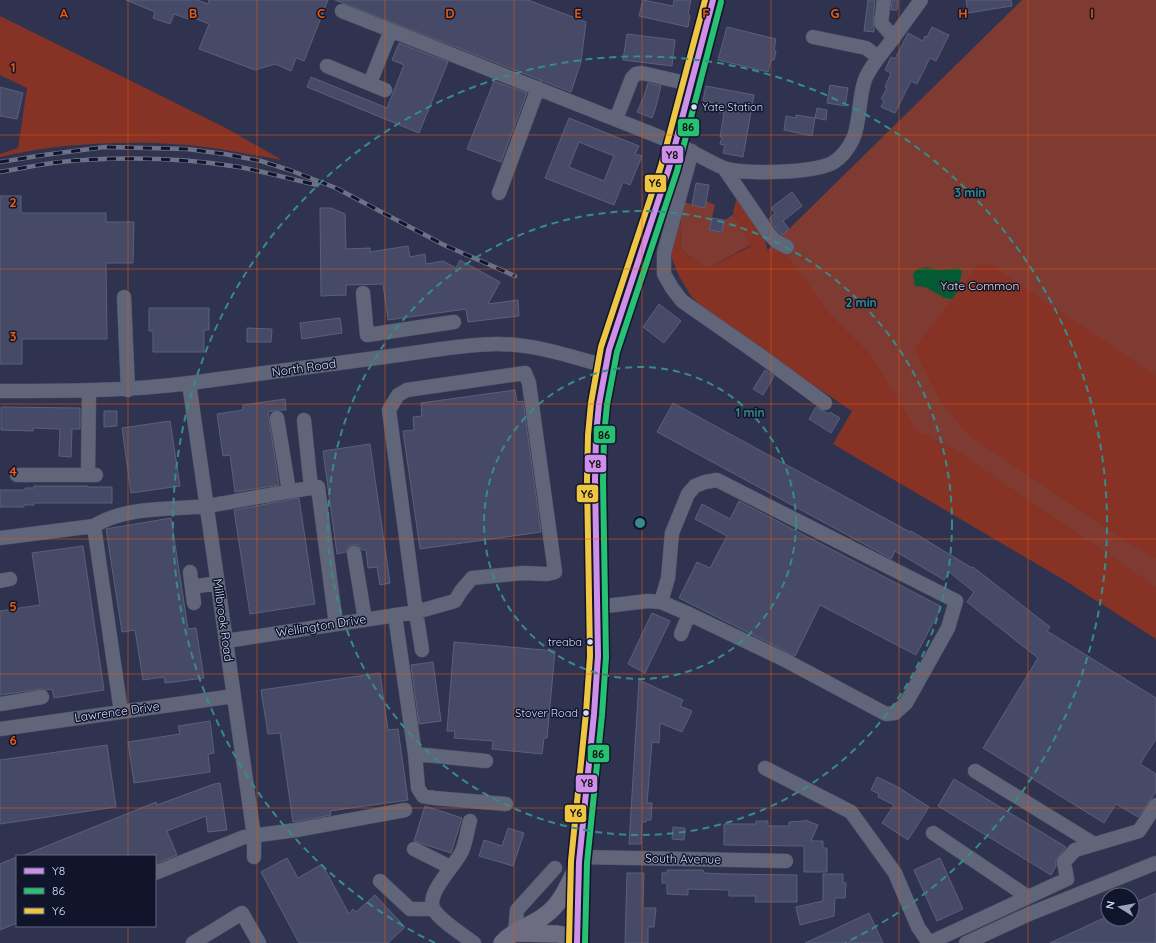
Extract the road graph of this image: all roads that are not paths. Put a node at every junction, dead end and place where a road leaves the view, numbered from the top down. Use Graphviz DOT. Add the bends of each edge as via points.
graph roads {
  1 [pos="713,0"];
  2 [pos="884,0"];
  3 [pos="920,0"];
  4 [pos="342,11"];
  5 [pos="391,30"];
  6 [pos="813,37"];
  7 [pos="894,38"];
  8 [pos="878,57"];
  9 [pos="327,66"];
  10 [pos="370,84"];
  11 [pos="690,84"];
  12 [pos="538,88"];
  13 [pos="386,90"];
  14 [pos="616,119"];
  15 [pos="675,143"];
  16 [pos="692,151"];
  17 [pos="724,168"];
  18 [pos="499,193"];
  19 [pos="787,247"];
  20 [pos="362,293"];
  21 [pos="124,298"];
  22 [pos="454,322"];
  23 [pos="390,332"];
  24 [pos="609,352"];
  25 [pos="394,355"];
  26 [pos="189,383"];
  27 [pos="128,390"];
  28 [pos="0,391"];
  29 [pos="89,391"];
  30 [pos="825,403"];
  31 [pos="278,418"];
  32 [pos="304,420"];
  33 [pos="16,475"];
  34 [pos="311,488"];
  35 [pos="289,491"];
  36 [pos="207,506"];
  37 [pos="94,526"];
  38 [pos="0,538"];
  39 [pos="354,554"];
  40 [pos="190,572"];
  41 [pos="217,583"];
  42 [pos="192,587"];
  43 [pos="660,602"];
  44 [pos="194,603"];
  45 [pos="597,607"];
  46 [pos="416,612"];
  47 [pos="689,614"];
  48 [pos="395,615"];
  49 [pos="364,620"];
  50 [pos="336,624"];
  51 [pos="681,634"];
  52 [pos="226,641"];
  53 [pos="422,650"];
  54 [pos="234,696"];
  55 [pos="42,697"];
  56 [pos="0,704"];
  57 [pos="121,712"];
  58 [pos="0,729"];
  59 [pos="415,754"];
  60 [pos="486,761"];
  61 [pos="765,768"];
  62 [pos="975,771"];
  63 [pos="506,804"];
  64 [pos="1156,805"];
  65 [pos="406,810"];
  66 [pos="470,821"];
  67 [pos="933,833"];
  68 [pos="254,836"];
  69 [pos="1094,844"];
  70 [pos="414,850"];
  71 [pos="254,858"];
  72 [pos="580,859"];
  73 [pos="786,861"];
  74 [pos="1156,863"];
  75 [pos="450,867"];
  76 [pos="555,868"];
  77 [pos="156,873"];
  78 [pos="380,881"];
  79 [pos="1028,897"];
  80 [pos="433,909"];
  81 [pos="509,938"];
  82 [pos="193,943"];
  83 [pos="259,943"];
  84 [pos="474,943"];
  85 [pos="576,943"];
  86 [pos="929,943"];
  87 [pos="966,943"];
  1 -- 11 [label="main road"];
  2 -- 7 [label="street" via="881,24"];
  3 -- 7 [label="street"];
  4 -- 5 [label="street"];
  5 -- 10 [label="street"];
  5 -- 12 [label="street"];
  6 -- 8 [label="street" via="866,48"];
  7 -- 8 [label="street"];
  8 -- 17 [label="street" via="862,88 853,138 842,156 834,163 785,171 753,172"];
  9 -- 10 [label="street"];
  10 -- 13 [label="street"];
  11 -- 14 [label="street" via="642,73 636,74 632,78"];
  11 -- 15 [label="main road"];
  12 -- 14 [label="street"];
  12 -- 18 [label="street"];
  14 -- 15 [label="street"];
  15 -- 16 [label="street"];
  15 -- 24 [label="main road"];
  16 -- 17 [label="street"];
  16 -- 30 [label="street" via="664,253 664,274 682,301"];
  17 -- 19 [label="street" via="769,234"];
  20 -- 23 [label="street" via="367,335"];
  21 -- 27 [label="street"];
  22 -- 23 [label="street"];
  23 -- 25 [label="street"];
  24 -- 25 [label="street, North Road" via="557,352 497,344"];
  24 -- 45 [label="main road" via="596,435 594,538"];
  25 -- 26 [label="street, North Road"];
  26 -- 27 [label="street, North Road"];
  26 -- 36 [label="street, Millbrook Road"];
  27 -- 29 [label="street, North Road"];
  28 -- 29 [label="street, North Road"];
  29 -- 33 [label="street" via="92,475"];
  31 -- 35 [label="street"];
  32 -- 34 [label="street"];
  34 -- 35 [label="street"];
  34 -- 50 [label="street" via="318,487"];
  35 -- 36 [label="street"];
  36 -- 37 [label="street" via="134,512 103,520"];
  36 -- 41 [label="street, Millbrook Road"];
  37 -- 38 [label="street"];
  37 -- 57 [label="street"];
  39 -- 49 [label="street"];
  40 -- 42 [label="street"];
  41 -- 42 [label="street"];
  41 -- 52 [label="street, Millbrook Road"];
  42 -- 44 [label="street"];
  43 -- 45 [label="street"];
  43 -- 47 [label="street"];
  43 -- 47 [label="street" via="668,578 672,533 688,494 695,486 717,480 956,601 948,628 906,703 896,713 886,714 785,660"];
  45 -- 72 [label="main road" via="598,656"];
  46 -- 46 [label="street, Wellington Drive" via="389,410 398,395 408,390 525,373 529,383 555,572 472,578 455,601"];
  46 -- 48 [label="street, Wellington Drive"];
  46 -- 53 [label="street"];
  47 -- 51 [label="street"];
  48 -- 49 [label="street, Wellington Drive"];
  48 -- 59 [label="street"];
  49 -- 50 [label="street, Wellington Drive"];
  50 -- 52 [label="street, Wellington Drive"];
  52 -- 54 [label="street, Millbrook Road"];
  54 -- 57 [label="street, Lawrence Drive"];
  54 -- 68 [label="street, Millbrook Road"];
  55 -- 56 [label="street"];
  57 -- 58 [label="street, Lawrence Drive"];
  59 -- 60 [label="street"];
  59 -- 63 [label="street" via="418,788 423,796"];
  61 -- 86 [label="street" via="851,812 895,873 918,928"];
  62 -- 69 [label="street"];
  64 -- 69 [label="street" via="1139,831"];
  65 -- 68 [label="street"];
  66 -- 75 [label="street" via="461,852"];
  67 -- 79 [label="street"];
  68 -- 71 [label="street, Millbrook Road"];
  68 -- 77 [label="street" via="244,837"];
  69 -- 79 [label="street" via="1075,850 1064,862 1067,879"];
  70 -- 75 [label="street"];
  72 -- 73 [label="street, South Avenue"];
  72 -- 81 [label="main road" via="564,895 556,906"];
  72 -- 85 [label="main road"];
  74 -- 87 [label="street" via="1029,914"];
  75 -- 80 [label="street" via="433,896"];
  76 -- 81 [label="street" via="517,910"];
  78 -- 80 [label="street" via="410,909"];
  79 -- 86 [label="street"];
  80 -- 84 [label="street"];
  81 -- 85 [label="main road" via="558,934 568,936"];
  82 -- 83 [label="street" via="242,913"];
}
